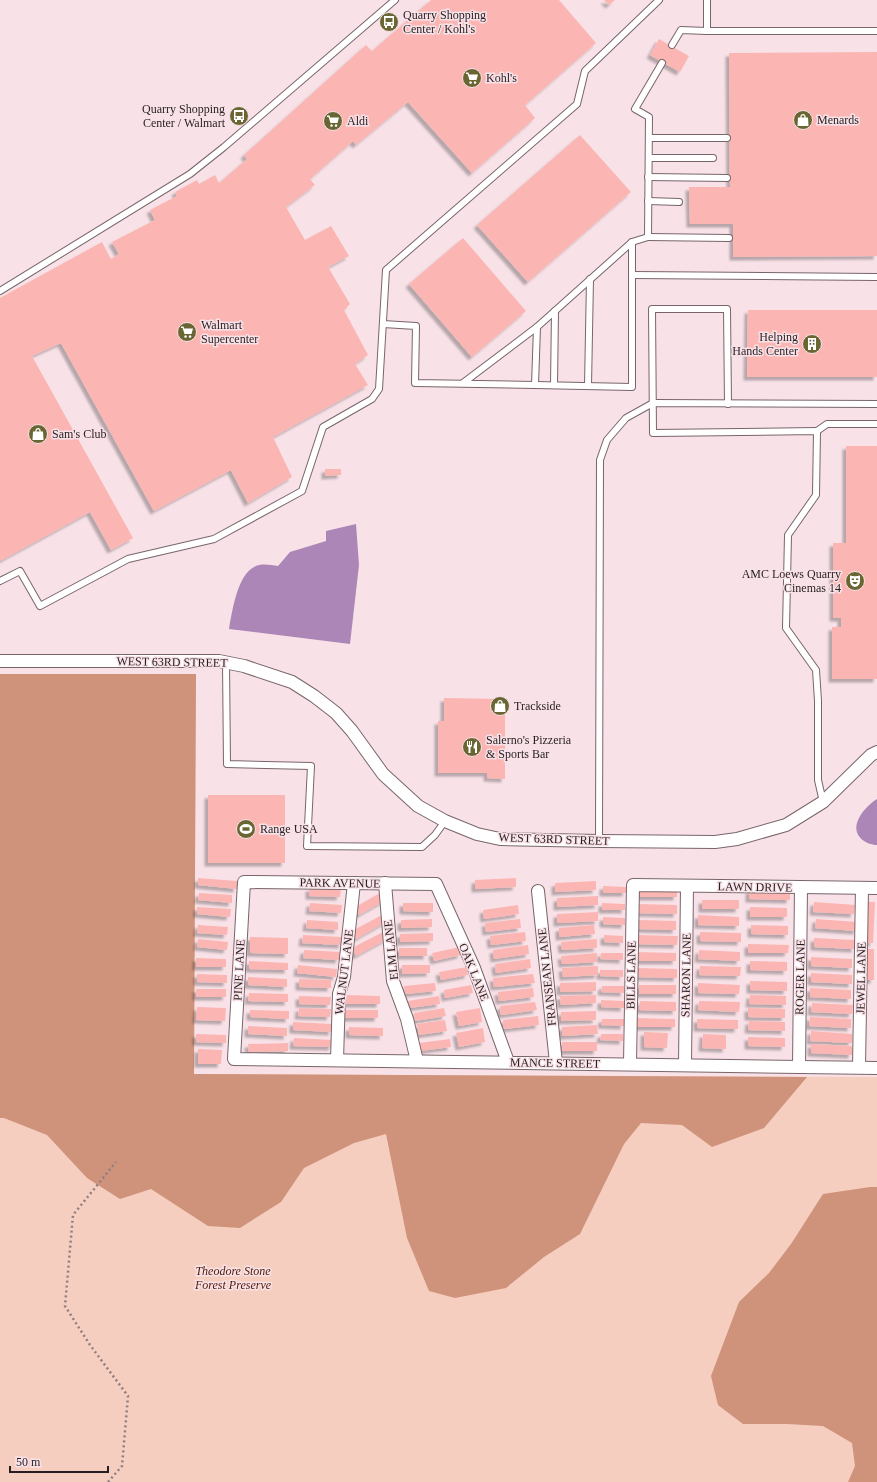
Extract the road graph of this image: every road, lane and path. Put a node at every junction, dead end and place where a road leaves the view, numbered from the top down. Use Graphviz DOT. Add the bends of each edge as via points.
graph roads {
  1 [pos="395,0"];
  2 [pos="660,0"];
  3 [pos="707,0"];
  4 [pos="707,31"];
  5 [pos="877,31"];
  6 [pos="672,45"];
  7 [pos="662,63"];
  8 [pos="649,138"];
  9 [pos="727,138"];
  10 [pos="649,158"];
  11 [pos="713,158"];
  12 [pos="648,177"];
  13 [pos="727,178"];
  14 [pos="648,201"];
  15 [pos="678,202"];
  16 [pos="648,237"];
  17 [pos="728,238"];
  18 [pos="632,242"];
  19 [pos="632,275"];
  20 [pos="877,278"];
  21 [pos="590,279"];
  22 [pos="0,291"];
  23 [pos="555,311"];
  24 [pos="383,324"];
  25 [pos="536,327"];
  26 [pos="463,384"];
  27 [pos="534,384"];
  28 [pos="554,385"];
  29 [pos="588,386"];
  30 [pos="653,404"];
  31 [pos="728,404"];
  32 [pos="877,404"];
  33 [pos="877,424"];
  34 [pos="817,431"];
  35 [pos="0,581"];
  36 [pos="0,660"];
  37 [pos="226,662"];
  38 [pos="877,752"];
  39 [pos="823,802"];
  40 [pos="445,821"];
  41 [pos="599,842"];
  42 [pos="244,882"];
  43 [pos="354,883"];
  44 [pos="385,884"];
  45 [pos="436,884"];
  46 [pos="633,885"];
  47 [pos="687,886"];
  48 [pos="801,887"];
  49 [pos="862,888"];
  50 [pos="877,888"];
  51 [pos="538,891"];
  52 [pos="234,1059"];
  53 [pos="337,1060"];
  54 [pos="417,1061"];
  55 [pos="508,1062"];
  56 [pos="556,1063"];
  57 [pos="630,1064"];
  58 [pos="685,1065"];
  59 [pos="798,1066"];
  60 [pos="859,1067"];
  61 [pos="877,1068"];
  62 [pos="116,1162"];
  63 [pos="108,1482"];
  1 -- 22 [label="lane" via="190,174"];
  2 -- 24 [label="lane" via="585,71 578,104 386,270"];
  3 -- 4 [label="lane"];
  4 -- 5 [label="lane"];
  4 -- 6 [label="lane" via="681,30"];
  7 -- 8 [label="lane" via="635,109 649,117"];
  8 -- 9 [label="lane"];
  8 -- 10 [label="lane"];
  10 -- 11 [label="lane"];
  10 -- 12 [label="lane"];
  12 -- 13 [label="lane"];
  12 -- 14 [label="lane"];
  14 -- 15 [label="lane"];
  14 -- 16 [label="lane"];
  16 -- 17 [label="lane"];
  16 -- 18 [label="lane"];
  18 -- 19 [label="lane"];
  18 -- 21 [label="lane"];
  19 -- 20 [label="lane"];
  19 -- 29 [label="lane" via="632,387"];
  21 -- 23 [label="lane"];
  21 -- 29 [label="lane"];
  23 -- 25 [label="lane"];
  23 -- 28 [label="lane"];
  24 -- 26 [label="lane" via="416,326 415,383"];
  24 -- 35 [label="lane" via="380,389 372,399 323,427 302,491 214,539 128,559 40,606 20,571"];
  25 -- 26 [label="lane"];
  25 -- 27 [label="lane"];
  26 -- 27 [label="lane"];
  27 -- 28 [label="lane"];
  28 -- 29 [label="lane"];
  30 -- 31 [label="lane"];
  30 -- 31 [label="lane" via="652,309 690,308 727,309"];
  30 -- 34 [label="lane" via="653,433"];
  30 -- 41 [label="lane" via="626,418 607,440 600,460"];
  31 -- 32 [label="lane"];
  33 -- 34 [label="lane" via="827,424"];
  34 -- 39 [label="lane" via="816,495 788,535 786,628 816,670 818,780"];
  36 -- 37 [label="street, WEST 63RD STREET"];
  37 -- 40 [label="street, WEST 63RD STREET" via="292,682 314,696 336,713 352,731 383,774 418,806"];
  37 -- 40 [label="lane" via="227,764 311,766 306,846 422,847"];
  38 -- 39 [label="street, WEST 63RD STREET"];
  39 -- 41 [label="street, WEST 63RD STREET" via="786,825 737,839 715,842"];
  40 -- 41 [label="street, WEST 63RD STREET" via="477,834 500,839"];
  42 -- 43 [label="street, PARK AVENUE"];
  42 -- 52 [label="street, PINE LANE"];
  43 -- 44 [label="street, PARK AVENUE"];
  43 -- 53 [label="street, WALNUT LANE" via="344,977 339,994"];
  44 -- 45 [label="street, PARK AVENUE"];
  44 -- 54 [label="street, ELM LANE" via="393,981 407,1019"];
  45 -- 55 [label="street, OAK LANE" via="474,968"];
  46 -- 47 [label="street, LAWN DRIVE"];
  46 -- 57 [label="street, BILLS LANE"];
  47 -- 48 [label="street, LAWN DRIVE"];
  47 -- 58 [label="street, SHARON LANE"];
  48 -- 49 [label="street, LAWN DRIVE"];
  48 -- 59 [label="street, ROGER LANE"];
  49 -- 50 [label="street, LAWN DRIVE"];
  49 -- 60 [label="street, JEWEL LANE"];
  51 -- 56 [label="street, FRANSEAN LANE"];
  52 -- 53 [label="street, MANCE STREET"];
  53 -- 54 [label="street, MANCE STREET"];
  54 -- 55 [label="street, MANCE STREET"];
  55 -- 56 [label="street, MANCE STREET"];
  56 -- 57 [label="street, MANCE STREET"];
  57 -- 58 [label="street, MANCE STREET"];
  58 -- 59 [label="street, MANCE STREET"];
  59 -- 60 [label="street, MANCE STREET"];
  60 -- 61 [label="street, MANCE STREET"];
  62 -- 63 [label="path" via="73,1215 65,1306 128,1396 122,1466"];
}
